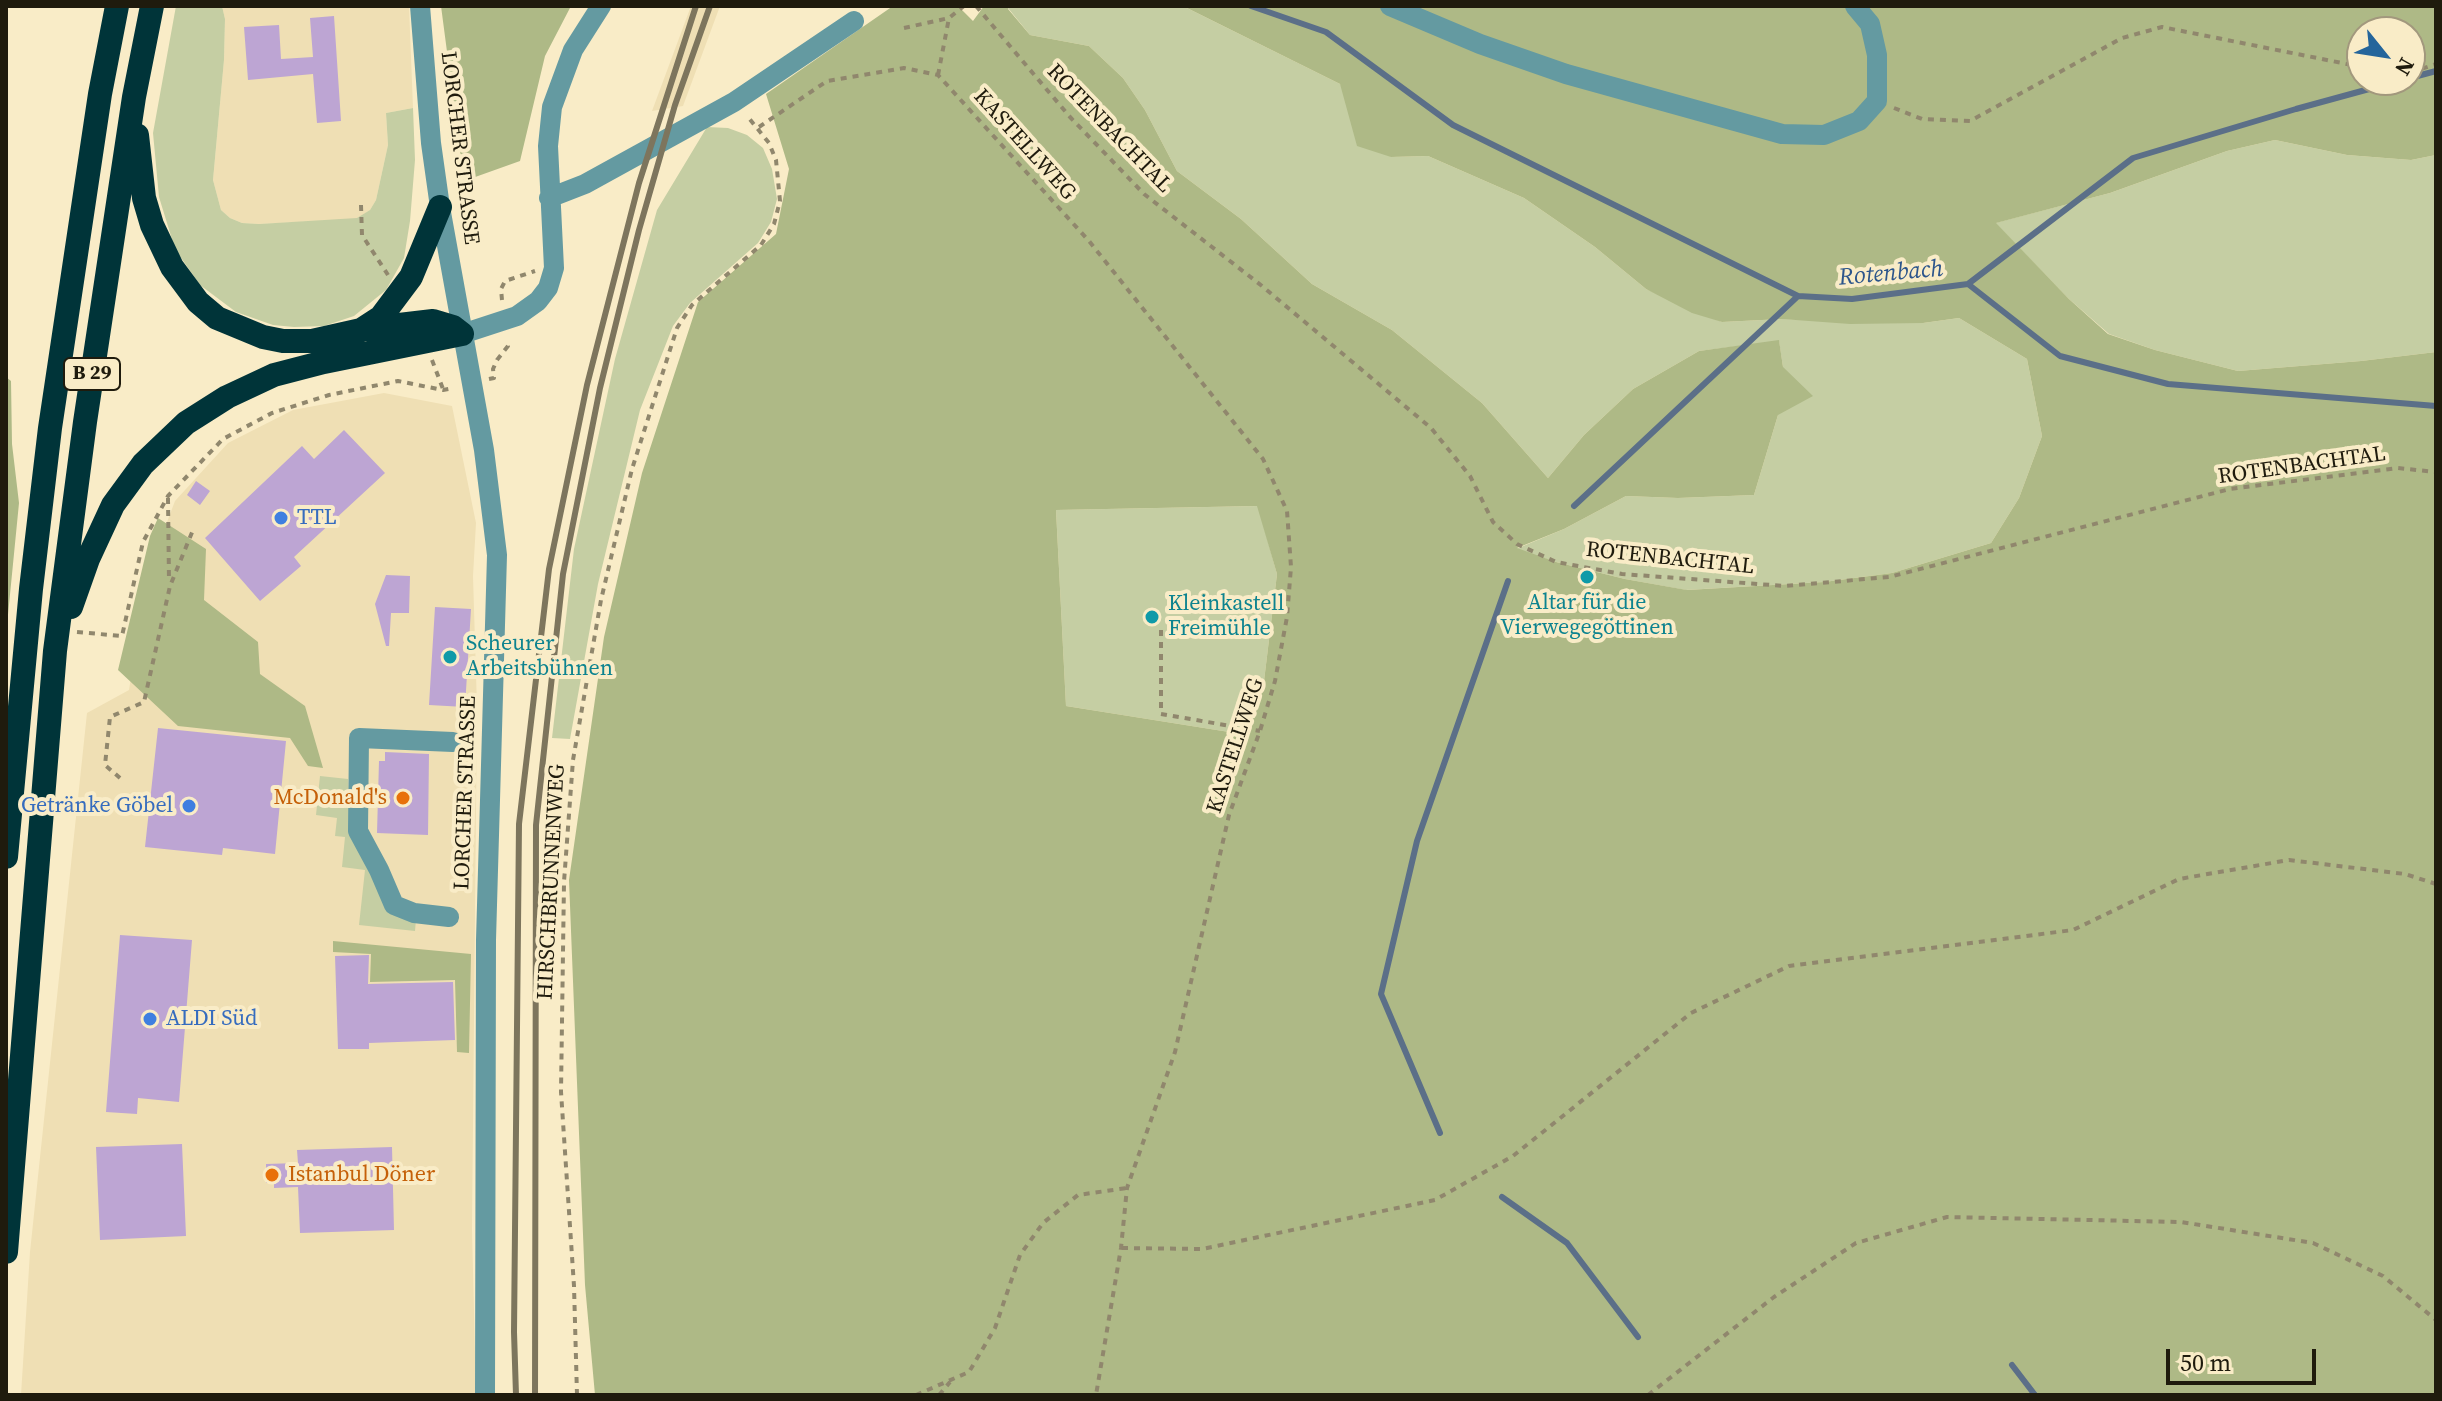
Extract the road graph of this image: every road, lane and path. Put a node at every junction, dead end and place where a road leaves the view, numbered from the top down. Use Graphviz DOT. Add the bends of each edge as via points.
graph roads {
  1 [pos="117,6"];
  2 [pos="152,6"];
  3 [pos="420,6"];
  4 [pos="601,6"];
  5 [pos="964,6"];
  6 [pos="976,6"];
  7 [pos="1390,6"];
  8 [pos="1855,6"];
  9 [pos="949,18"];
  10 [pos="854,21"];
  11 [pos="904,28"];
  12 [pos="2346,64"];
  13 [pos="938,75"];
  14 [pos="134,97"];
  15 [pos="1877,101"];
  16 [pos="734,102"];
  17 [pos="759,127"];
  18 [pos="549,198"];
  19 [pos="440,207"];
  20 [pos="541,265"];
  21 [pos="504,320"];
  22 [pos="361,330"];
  23 [pos="462,334"];
  24 [pos="471,383"];
  25 [pos="2436,472"];
  26 [pos="168,496"];
  27 [pos="193,530"];
  28 [pos="170,586"];
  29 [pos="1161,630"];
  30 [pos="76,632"];
  31 [pos="55,651"];
  32 [pos="1260,731"];
  33 [pos="453,742"];
  34 [pos="120,778"];
  35 [pos="6,857"];
  36 [pos="2436,884"];
  37 [pos="449,917"];
  38 [pos="1127,1188"];
  39 [pos="1121,1248"];
  40 [pos="6,1252"];
  41 [pos="2436,1320"];
  42 [pos="952,1380"];
  43 [pos="1662,1383"];
  44 [pos="485,1395"];
  45 [pos="577,1395"];
  46 [pos="916,1395"];
  47 [pos="939,1395"];
  48 [pos="1096,1395"];
  49 [pos="1648,1395"];
  50 [pos="1658,1395"];
  1 -- 35 [label="highway, B 29" via="50,428"];
  2 -- 14 [label="highway, B 29"];
  3 -- 19 [label="street, LORCHER STRASSE"];
  4 -- 18 [label="street" via="573,50 552,107"];
  5 -- 9 [label="path"];
  6 -- 25 [label="path, ROTENBACHTAL" via="1144,194 1431,428 1470,476 1493,522 1517,544 1556,562 1622,574 1785,586 1889,577 2230,489 2398,468"];
  7 -- 15 [label="street" via="1566,74 1782,134 1824,135 1859,121"];
  8 -- 15 [label="street" via="1870,24 1877,55"];
  9 -- 11 [label="path"];
  9 -- 13 [label="path"];
  10 -- 16 [label="street"];
  12 -- 15 [label="path" via="2162,27 2122,38 1970,121 1922,119"];
  13 -- 17 [label="path" via="904,68 827,81"];
  13 -- 32 [label="path, KASTELLWEG" via="1089,241 1263,459 1287,511 1291,567 1285,630"];
  14 -- 22 [label="highway" via="144,198 152,225 172,267 198,302 242,330 283,341 312,341"];
  14 -- 31 [label="highway, B 29"];
  16 -- 17 [label="path, HIRSCHBRUNNENWEG"];
  16 -- 18 [label="street" via="585,184"];
  17 -- 45 [label="path, HIRSCHBRUNNENWEG" via="778,172 780,201 774,224 761,245 692,305 677,328 632,469 601,600 573,760 564,882 561,1092"];
  18 -- 21 [label="street" via="554,268 548,288 528,309"];
  19 -- 22 [label="highway" via="411,277 381,317"];
  19 -- 23 [label="street, LORCHER STRASSE"];
  20 -- 21 [label="path" via="505,281"];
  21 -- 23 [label="street"];
  21 -- 24 [label="path" via="508,346 493,369 494,378"];
  22 -- 23 [label="highway" via="433,321"];
  23 -- 24 [label="street, LORCHER STRASSE"];
  23 -- 31 [label="highway" via="274,375 186,423 143,464 113,505"];
  24 -- 26 [label="path" via="443,390 398,381 272,413 223,439"];
  24 -- 44 [label="street, LORCHER STRASSE" via="497,567 486,940"];
  26 -- 28 [label="path"];
  26 -- 30 [label="path" via="143,542 122,636"];
  27 -- 28 [label="path"];
  28 -- 34 [label="path" via="144,702 110,717 105,765"];
  29 -- 32 [label="path" via="1161,714"];
  31 -- 40 [label="highway, B 29"];
  32 -- 38 [label="path, KASTELLWEG" via="1229,815 1175,1052"];
  33 -- 37 [label="street" via="359,738 358,831 394,905"];
  36 -- 39 [label="path" via="2405,874 2289,860 2179,879 2073,930 1789,966 1691,1013 1513,1156 1435,1200 1202,1249"];
  38 -- 39 [label="path, KASTELLWEG"];
  38 -- 42 [label="path" via="1078,1195 1043,1223 1020,1255 995,1328 969,1372"];
  39 -- 48 [label="path, KASTELLWEG"];
  41 -- 43 [label="path" via="2383,1276 2313,1243 2181,1222 1947,1217 1856,1243 1774,1297"];
  42 -- 46 [label="path"];
  42 -- 47 [label="path"];
  43 -- 49 [label="path"];
  43 -- 50 [label="path"];
}
